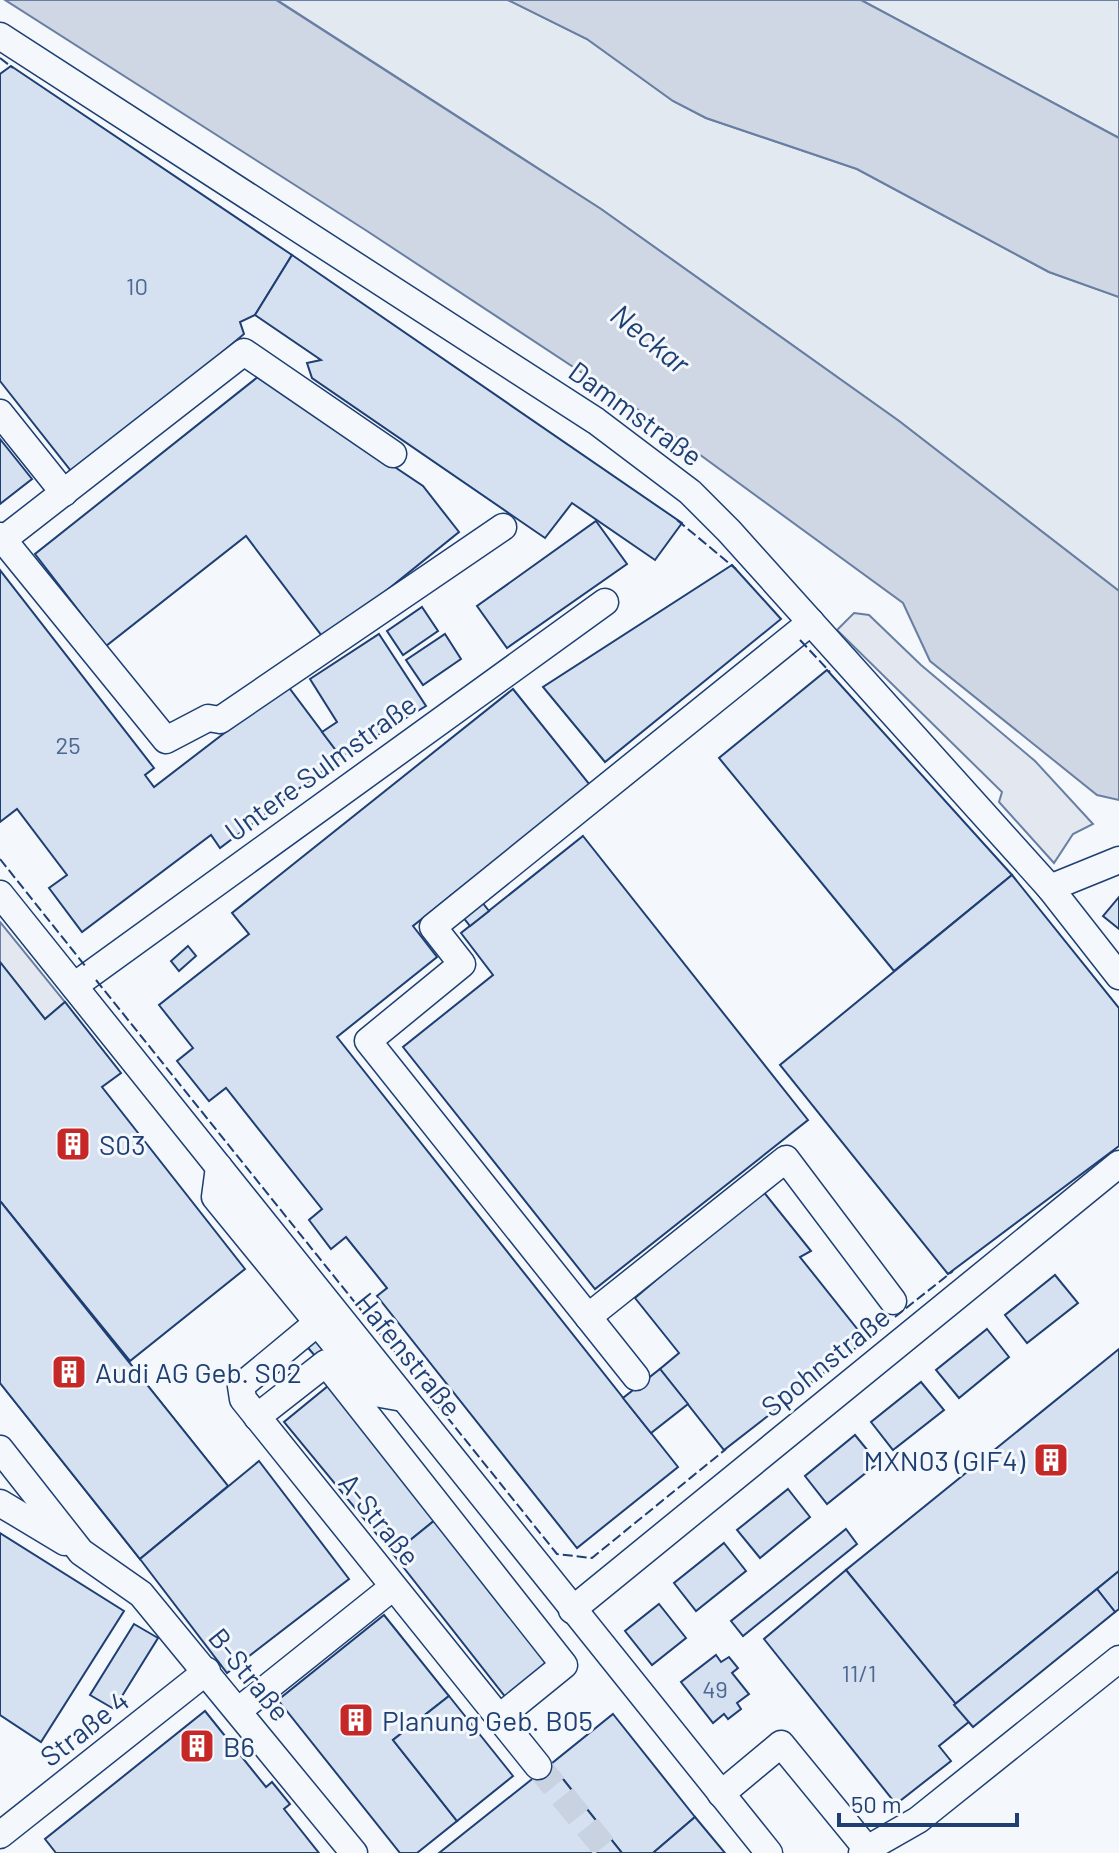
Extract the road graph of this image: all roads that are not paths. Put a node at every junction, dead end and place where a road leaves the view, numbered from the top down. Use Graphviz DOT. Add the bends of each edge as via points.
graph roads {
  1 [pos="0,36"];
  2 [pos="0,413"];
  3 [pos="393,454"];
  4 [pos="64,493"];
  5 [pos="503,527"];
  6 [pos="1,539"];
  7 [pos="605,602"];
  8 [pos="811,622"];
  9 [pos="1119,860"];
  10 [pos="1050,888"];
  11 [pos="0,894"];
  12 [pos="1119,976"];
  13 [pos="74,986"];
  14 [pos="1119,1164"];
  15 [pos="219,1167"];
  16 [pos="893,1301"];
  17 [pos="588,1317"];
  18 [pos="317,1323"];
  19 [pos="636,1377"];
  20 [pos="403,1398"];
  21 [pos="257,1417"];
  22 [pos="0,1449"];
  23 [pos="0,1503"];
  24 [pos="81,1552"];
  25 [pos="393,1587"];
  26 [pos="572,1610"];
  27 [pos="1119,1659"];
  28 [pos="207,1671"];
  29 [pos="238,1711"];
  30 [pos="500,1717"];
  31 [pos="538,1766"];
  32 [pos="721,1794"];
  33 [pos="0,1836"];
  34 [pos="864,1851"];
  35 [pos="13,1853"];
  36 [pos="354,1853"];
  37 [pos="769,1853"];
  1 -- 8 [label="street, Dammstraße" via="608,429 690,492"];
  2 -- 4 [label="street"];
  3 -- 4 [label="street" via="244,352"];
  4 -- 6 [label="street"];
  5 -- 6 [label="street" via="220,720 208,718 166,740"];
  7 -- 13 [label="street, Untere Sulmstraße"];
  8 -- 10 [label="street, Dammstraße"];
  8 -- 17 [label="street" via="433,927 462,964 368,1041"];
  9 -- 10 [label="street"];
  10 -- 12 [label="street, Dammstraße"];
  11 -- 13 [label="street, Hafenstraße"];
  13 -- 15 [label="street, Hafenstraße"];
  14 -- 26 [label="street, Spohnstraße"];
  15 -- 18 [label="street" via="215,1197"];
  15 -- 20 [label="street, Hafenstraße"];
  16 -- 17 [label="street" via="786,1159"];
  17 -- 19 [label="street"];
  18 -- 20 [label="street" via="375,1393"];
  18 -- 21 [label="street, A-Straße" via="241,1386 243,1399"];
  20 -- 26 [label="street, Hafenstraße"];
  21 -- 25 [label="street, A-Straße"];
  21 -- 30 [label="street" via="326,1363 564,1665"];
  22 -- 24 [label="street, B-Straße"];
  23 -- 24 [label="street, B-Straße"];
  24 -- 28 [label="street, B-Straße" via="141,1594"];
  25 -- 29 [label="street"];
  25 -- 30 [label="street, A-Straße"];
  26 -- 32 [label="street, Hafenstraße"];
  27 -- 34 [label="street" via="918,1820"];
  28 -- 29 [label="street, B-Straße"];
  28 -- 33 [label="street, Straße 4"];
  29 -- 36 [label="street, B-Straße"];
  30 -- 31 [label="street, A-Straße"];
  32 -- 34 [label="street" via="781,1744"];
  32 -- 37 [label="street, Hafenstraße"];
  33 -- 35 [label="street"];
}
